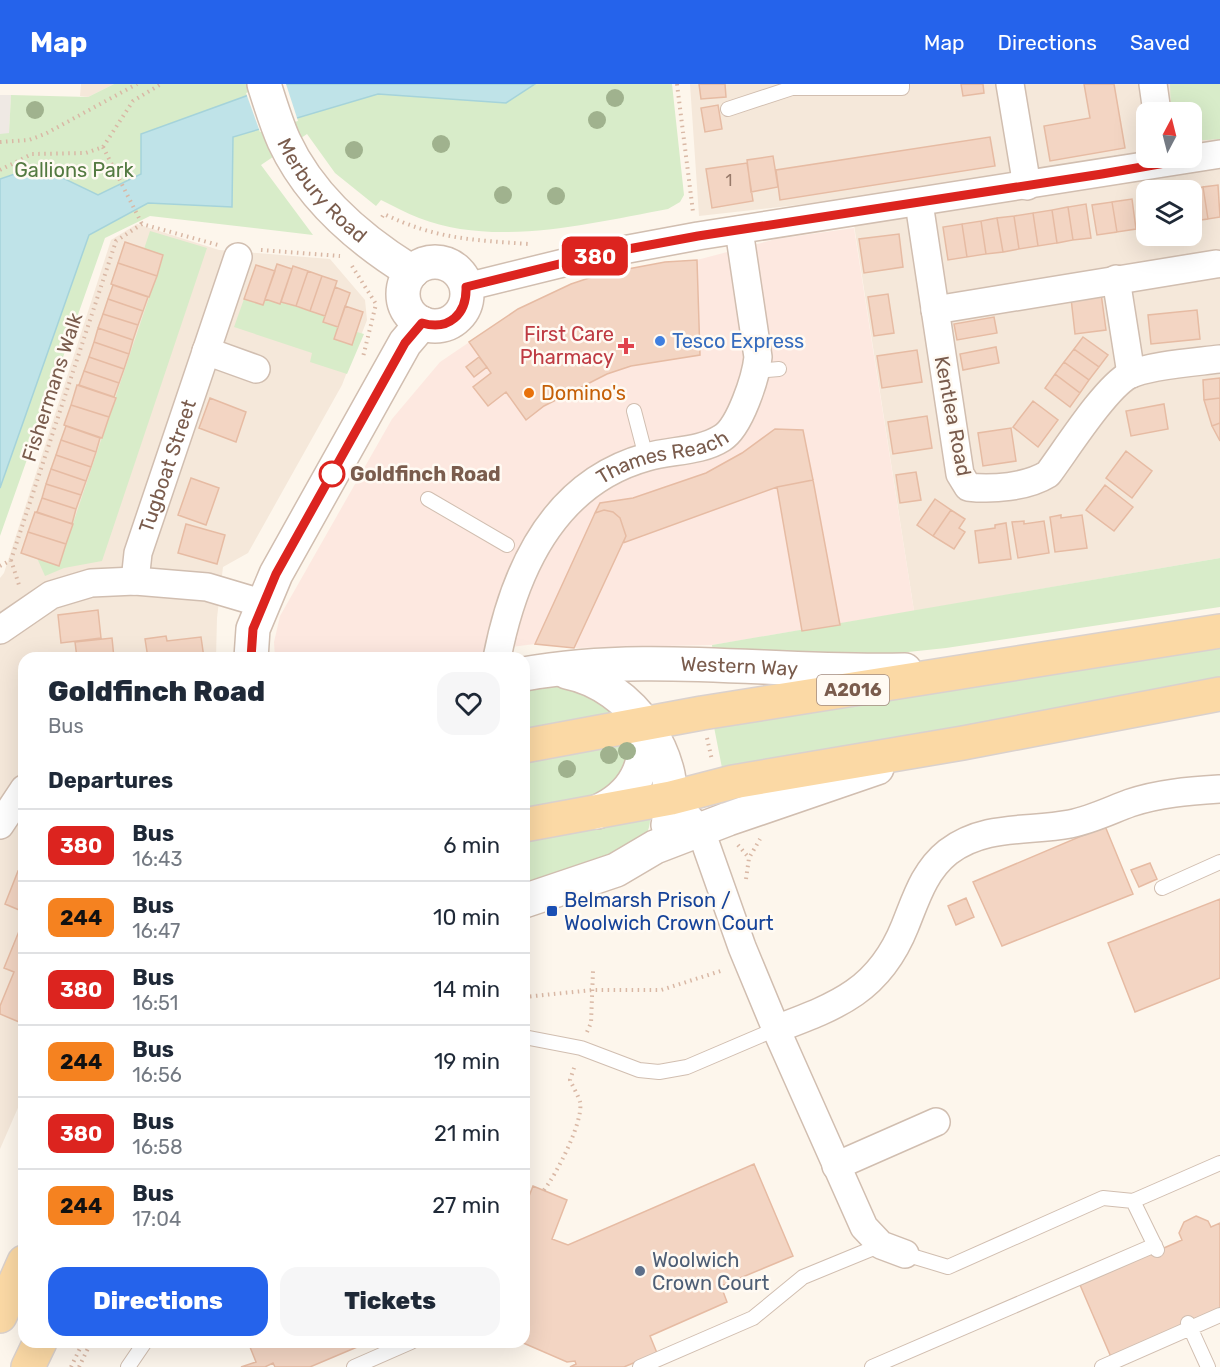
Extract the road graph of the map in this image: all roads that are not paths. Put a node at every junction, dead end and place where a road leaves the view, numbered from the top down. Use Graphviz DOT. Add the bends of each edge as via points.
graph roads {
  1 [pos="264,84"];
  2 [pos="902,84"];
  3 [pos="1010,84"];
  4 [pos="1153,84"];
  5 [pos="1156,102"];
  6 [pos="728,109"];
  7 [pos="1220,154"];
  8 [pos="1202,156"];
  9 [pos="1136,165"];
  10 [pos="1027,186"];
  11 [pos="918,203"];
  12 [pos="739,230"];
  13 [pos="238,258"];
  14 [pos="1216,264"];
  15 [pos="412,272"];
  16 [pos="1116,279"];
  17 [pos="466,287"];
  18 [pos="935,310"];
  19 [pos="422,323"];
  20 [pos="206,351"];
  21 [pos="1220,359"];
  22 [pos="256,369"];
  23 [pos="1131,374"];
  24 [pos="634,411"];
  25 [pos="646,457"];
  26 [pos="428,499"];
  27 [pos="517,552"];
  28 [pos="135,581"];
  29 [pos="261,603"];
  30 [pos="0,630"];
  31 [pos="1220,631"];
  32 [pos="251,652"];
  33 [pos="498,652"];
  34 [pos="1062,658"];
  35 [pos="534,672"];
  36 [pos="1220,694"];
  37 [pos="644,725"];
  38 [pos="963,743"];
  39 [pos="530,745"];
  40 [pos="1220,789"];
  41 [pos="18,798"];
  42 [pos="671,798"];
  43 [pos="597,812"];
  44 [pos="530,824"];
  45 [pos="0,825"];
  46 [pos="701,831"];
  47 [pos="655,847"];
  48 [pos="1220,862"];
  49 [pos="1162,888"];
  50 [pos="530,899"];
  51 [pos="776,1029"];
  52 [pos="530,1038"];
  53 [pos="936,1122"];
  54 [pos="1220,1163"];
  55 [pos="836,1166"];
  56 [pos="1133,1201"];
  57 [pos="893,1249"];
  58 [pos="18,1276"];
  59 [pos="1220,1315"];
  60 [pos="0,1316"];
  61 [pos="1189,1325"];
  62 [pos="37,1348"];
  63 [pos="141,1348"];
  64 [pos="397,1348"];
  65 [pos="28,1367"];
  66 [pos="128,1367"];
  67 [pos="354,1367"];
  68 [pos="640,1367"];
  69 [pos="872,1367"];
  70 [pos="1102,1367"];
  71 [pos="1208,1367"];
  1 -- 15 [label="street, Merbury Road" via="296,162 338,216 384,255"];
  2 -- 6 [label="lane" via="902,88 881,90 792,88"];
  3 -- 10 [label="street"];
  4 -- 5 [label="street"];
  7 -- 8 [label="street"];
  9 -- 10 [label="street"];
  10 -- 11 [label="street"];
  11 -- 12 [label="street"];
  11 -- 18 [label="street, Kentlea Road"];
  12 -- 17 [label="street" via="596,255"];
  12 -- 25 [label="street, Thames Reach" via="758,357 768,370 732,430 723,438 709,445"];
  13 -- 20 [label="street, Tugboat Street"];
  14 -- 16 [label="street"];
  15 -- 17 [label="street" via="428,262 444,263 457,271"];
  15 -- 19 [label="street" via="403,290 405,305"];
  16 -- 18 [label="street"];
  16 -- 23 [label="street"];
  17 -- 19 [label="street" via="466,300 458,316 440,326"];
  18 -- 23 [label="street, Kentlea Road" via="960,474 968,487 985,489 1038,480 1048,474 1118,382"];
  19 -- 29 [label="street" via="405,343"];
  20 -- 22 [label="street"];
  20 -- 28 [label="street, Tugboat Street" via="138,553"];
  21 -- 23 [label="street"];
  24 -- 25 [label="lane"];
  25 -- 27 [label="street, Thames Reach" via="596,482"];
  26 -- 27 [label="lane"];
  27 -- 33 [label="street, Thames Reach"];
  28 -- 29 [label="street" via="207,587"];
  28 -- 30 [label="street" via="91,584 51,594"];
  29 -- 32 [label="street"];
  31 -- 34 [label="main road, Western Way / A2016"];
  34 -- 35 [label="street, Western Way / A2016" via="860,671 595,664"];
  34 -- 37 [label="main road, Western Way / A2016"];
  35 -- 37 [label="street" via="584,675 600,682 615,692"];
  36 -- 38 [label="main road"];
  37 -- 39 [label="main road, Western Way / A2016"];
  37 -- 42 [label="street" via="662,752"];
  37 -- 43 [label="street" via="645,761 638,778 628,793"];
  38 -- 42 [label="main road" via="733,782"];
  38 -- 46 [label="street" via="802,792"];
  40 -- 51 [label="street" via="1132,802 1071,824 990,831 968,841 948,852 931,871 916,894 894,950 876,976 835,1006"];
  41 -- 45 [label="street"];
  42 -- 43 [label="main road"];
  42 -- 46 [label="street"];
  42 -- 47 [label="street" via="669,824"];
  43 -- 44 [label="main road"];
  46 -- 47 [label="street"];
  46 -- 51 [label="street"];
  47 -- 50 [label="street" via="616,870"];
  48 -- 49 [label="lane"];
  51 -- 52 [label="lane" via="687,1067 659,1072 639,1070 581,1048"];
  51 -- 55 [label="street"];
  53 -- 55 [label="street"];
  54 -- 56 [label="lane"];
  55 -- 57 [label="street" via="864,1227"];
  56 -- 57 [label="lane" via="1103,1198 948,1267"];
  56 -- 69 [label="lane" via="1156,1248"];
  57 -- 68 [label="lane" via="803,1277 753,1318"];
  58 -- 60 [label="main road"];
  59 -- 61 [label="lane"];
  61 -- 70 [label="lane"];
  61 -- 71 [label="lane"];
  62 -- 65 [label="main road"];
  63 -- 66 [label="lane"];
  64 -- 67 [label="lane"];
}
